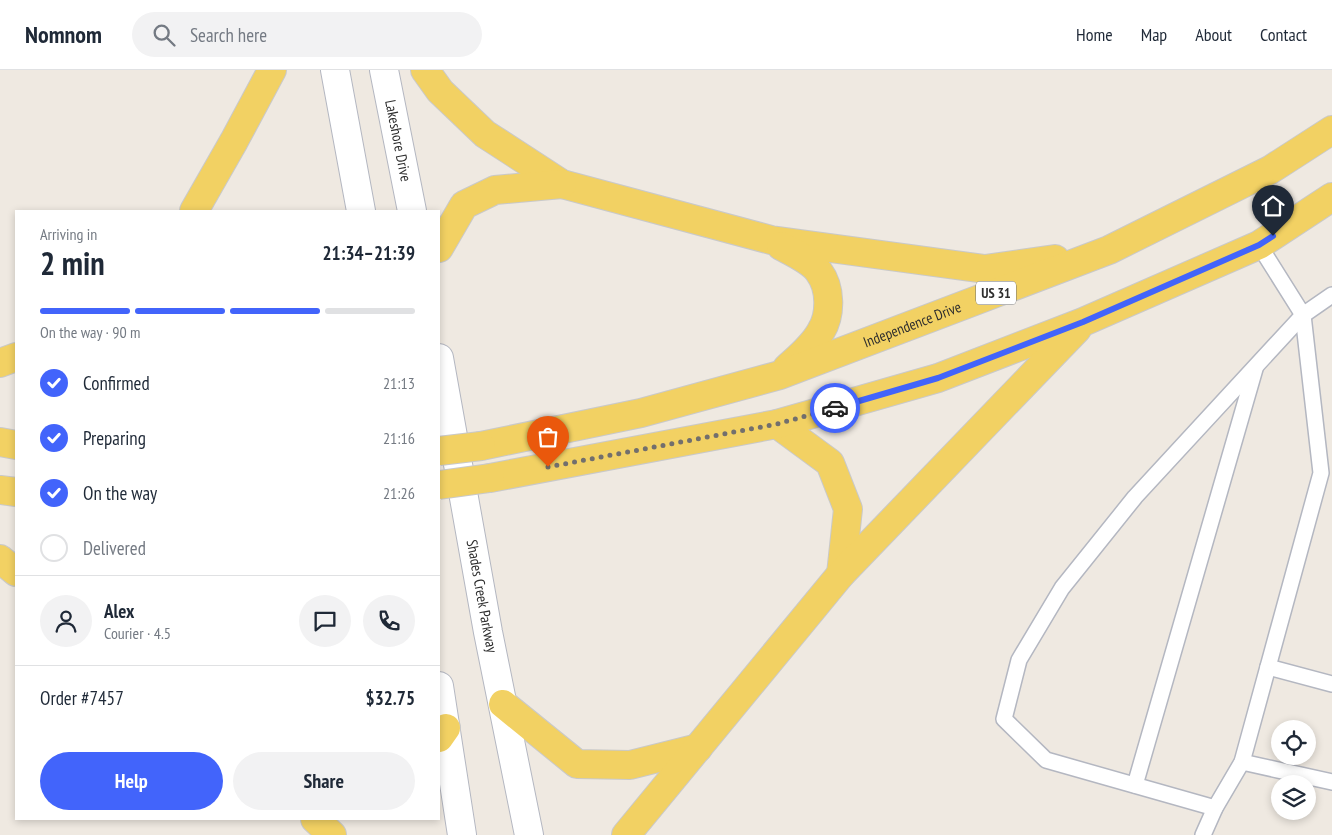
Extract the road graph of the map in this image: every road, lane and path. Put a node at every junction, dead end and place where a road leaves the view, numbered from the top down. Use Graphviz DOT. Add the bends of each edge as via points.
graph roads {
  1 [pos="272,70"];
  2 [pos="335,70"];
  3 [pos="384,70"];
  4 [pos="425,70"];
  5 [pos="1332,130"];
  6 [pos="562,184"];
  7 [pos="1332,197"];
  8 [pos="195,210"];
  9 [pos="360,210"];
  10 [pos="412,210"];
  11 [pos="771,240"];
  12 [pos="1259,245"];
  13 [pos="440,246"];
  14 [pos="1109,250"];
  15 [pos="1332,295"];
  16 [pos="1303,314"];
  17 [pos="1083,322"];
  18 [pos="15,357"];
  19 [pos="0,363"];
  20 [pos="440,364"];
  21 [pos="1256,366"];
  22 [pos="780,375"];
  23 [pos="777,424"];
  24 [pos="0,442"];
  25 [pos="15,445"];
  26 [pos="440,451"];
  27 [pos="440,485"];
  28 [pos="0,490"];
  29 [pos="15,492"];
  30 [pos="0,559"];
  31 [pos="15,571"];
  32 [pos="841,574"];
  33 [pos="1268,667"];
  34 [pos="1332,684"];
  35 [pos="440,702"];
  36 [pos="503,704"];
  37 [pos="442,733"];
  38 [pos="698,748"];
  39 [pos="1242,762"];
  40 [pos="1332,782"];
  41 [pos="1135,785"];
  42 [pos="1215,808"];
  43 [pos="316,820"];
  44 [pos="332,835"];
  45 [pos="462,835"];
  46 [pos="529,835"];
  47 [pos="626,835"];
  48 [pos="1203,835"];
  1 -- 8 [label="main road"];
  2 -- 9 [label="main road"];
  3 -- 10 [label="main road, Lakeshore Drive"];
  4 -- 6 [label="main road" via="440,91 485,134"];
  5 -- 14 [label="main road, Independence Drive / US 31" via="1270,170"];
  6 -- 11 [label="main road"];
  6 -- 13 [label="main road" via="495,190 464,205"];
  7 -- 12 [label="main road"];
  11 -- 14 [label="main road" via="985,269"];
  11 -- 22 [label="main road" via="820,272 828,298 825,324 804,352"];
  12 -- 16 [label="lane"];
  12 -- 17 [label="main road"];
  14 -- 22 [label="main road, Independence Drive / US 31"];
  15 -- 16 [label="lane"];
  16 -- 21 [label="lane"];
  16 -- 33 [label="lane" via="1321,473"];
  17 -- 23 [label="main road" via="938,378"];
  17 -- 32 [label="main road"];
  18 -- 19 [label="main road"];
  20 -- 36 [label="main road, Shades Creek Parkway"];
  21 -- 41 [label="lane"];
  21 -- 41 [label="lane" via="1135,497 1062,588 1020,660 1004,719 1046,760"];
  22 -- 26 [label="main road, Independence Drive / US 31, bridge" via="641,413 481,446"];
  23 -- 27 [label="main road, bridge"];
  23 -- 32 [label="main road" via="830,463 848,509"];
  24 -- 25 [label="main road"];
  28 -- 29 [label="main road"];
  30 -- 31 [label="main road"];
  32 -- 38 [label="main road"];
  33 -- 34 [label="lane"];
  33 -- 39 [label="lane"];
  35 -- 37 [label="main road"];
  36 -- 38 [label="main road" via="577,764 630,765"];
  36 -- 46 [label="main road, Shades Creek Parkway"];
  37 -- 45 [label="main road"];
  38 -- 47 [label="main road"];
  39 -- 40 [label="lane"];
  39 -- 42 [label="lane"];
  41 -- 42 [label="lane"];
  42 -- 48 [label="lane"];
  43 -- 44 [label="main road"];
}
